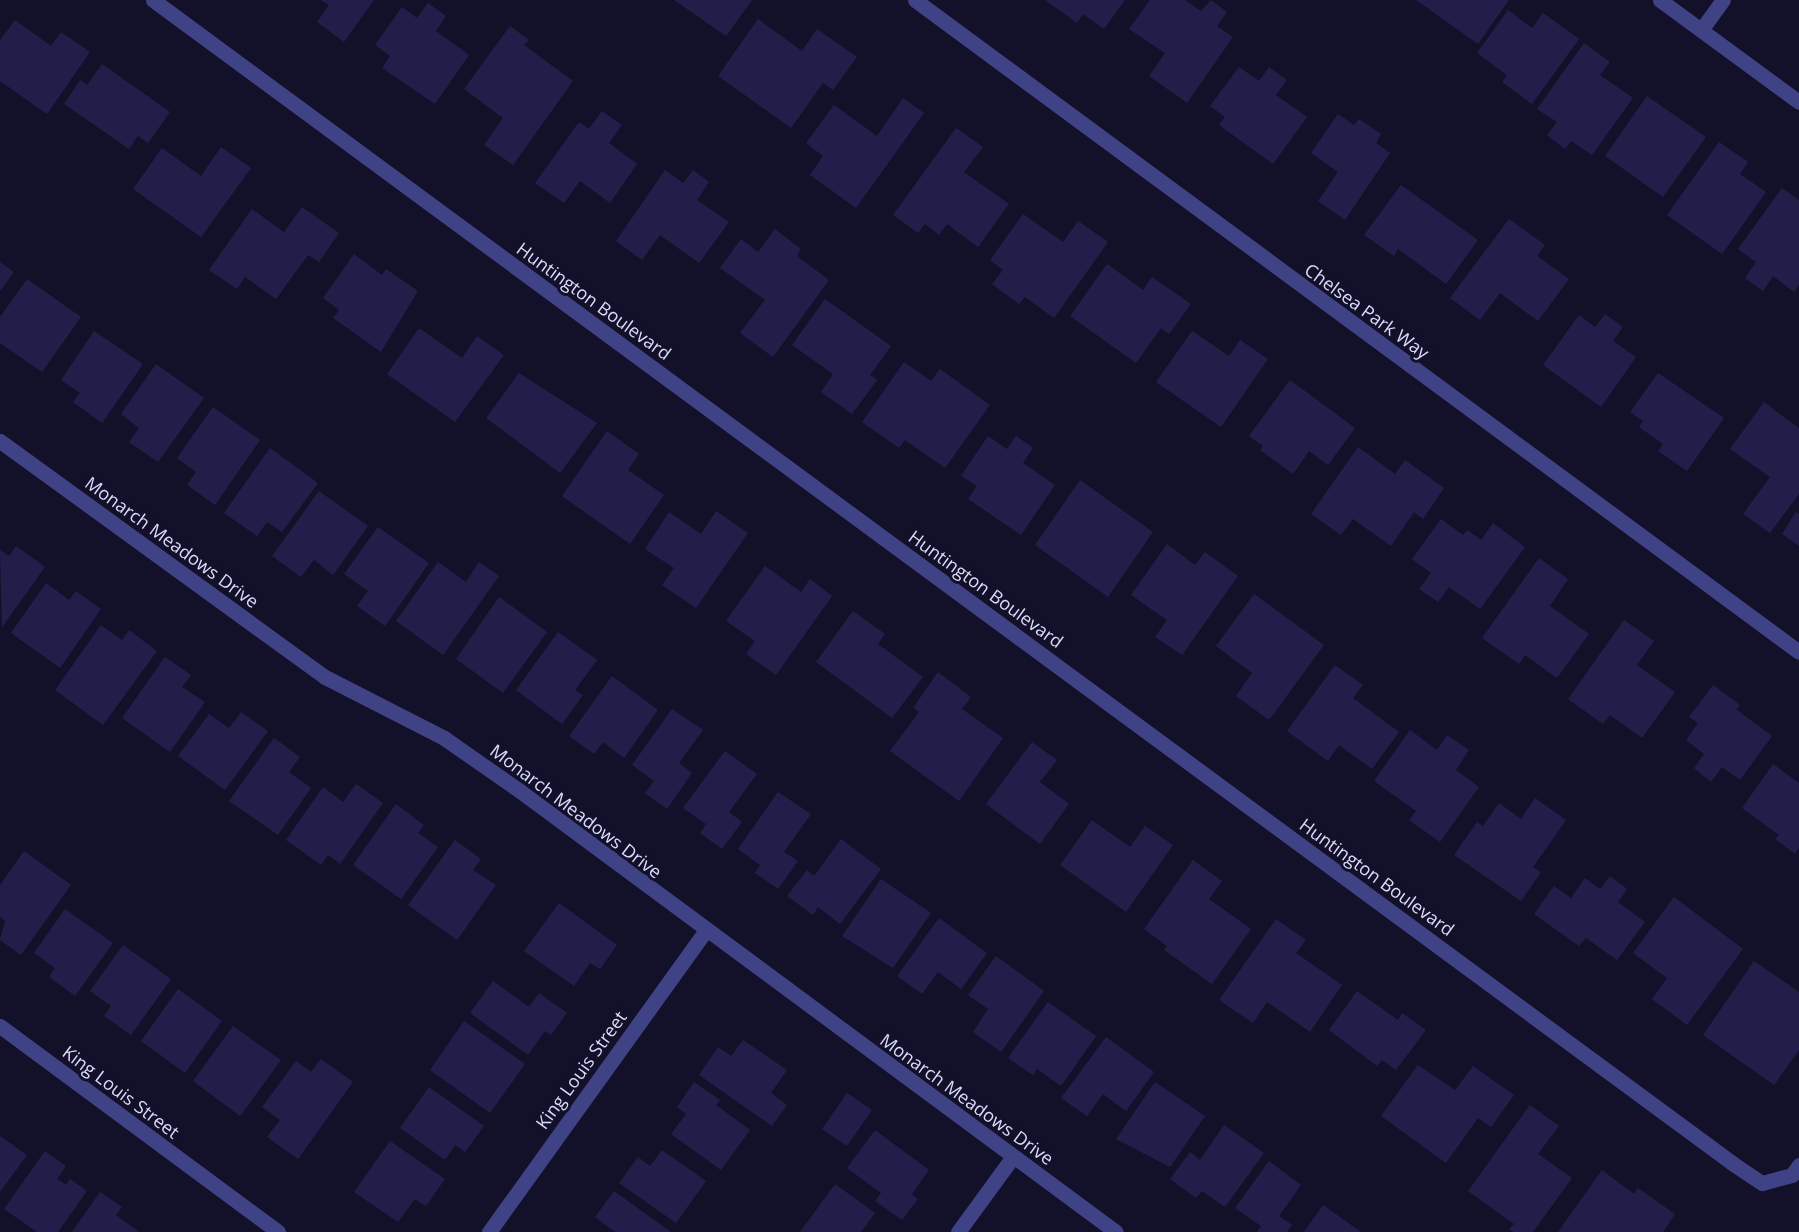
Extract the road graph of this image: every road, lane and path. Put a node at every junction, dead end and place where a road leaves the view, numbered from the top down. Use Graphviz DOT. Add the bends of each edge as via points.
graph roads {
  1 [pos="153,0"];
  2 [pos="915,0"];
  3 [pos="1660,0"];
  4 [pos="1723,0"];
  5 [pos="1701,30"];
  6 [pos="1799,102"];
  7 [pos="0,441"];
  8 [pos="1799,651"];
  9 [pos="705,931"];
  10 [pos="0,1026"];
  11 [pos="1012,1158"];
  12 [pos="1799,1165"];
  13 [pos="278,1232"];
  14 [pos="489,1232"];
  15 [pos="958,1232"];
  16 [pos="1116,1232"];
  1 -- 12 [label="street, Huntington Boulevard" via="1732,1163 1762,1183 1792,1175"];
  2 -- 8 [label="street, Chelsea Park Way"];
  3 -- 5 [label="street"];
  4 -- 5 [label="street"];
  5 -- 6 [label="street"];
  7 -- 9 [label="street, Monarch Meadows Drive" via="324,677 453,745"];
  9 -- 11 [label="street, Monarch Meadows Drive"];
  9 -- 14 [label="street, King Louis Street"];
  10 -- 13 [label="street, King Louis Street"];
  11 -- 15 [label="street"];
  11 -- 16 [label="street, Monarch Meadows Drive"];
}
